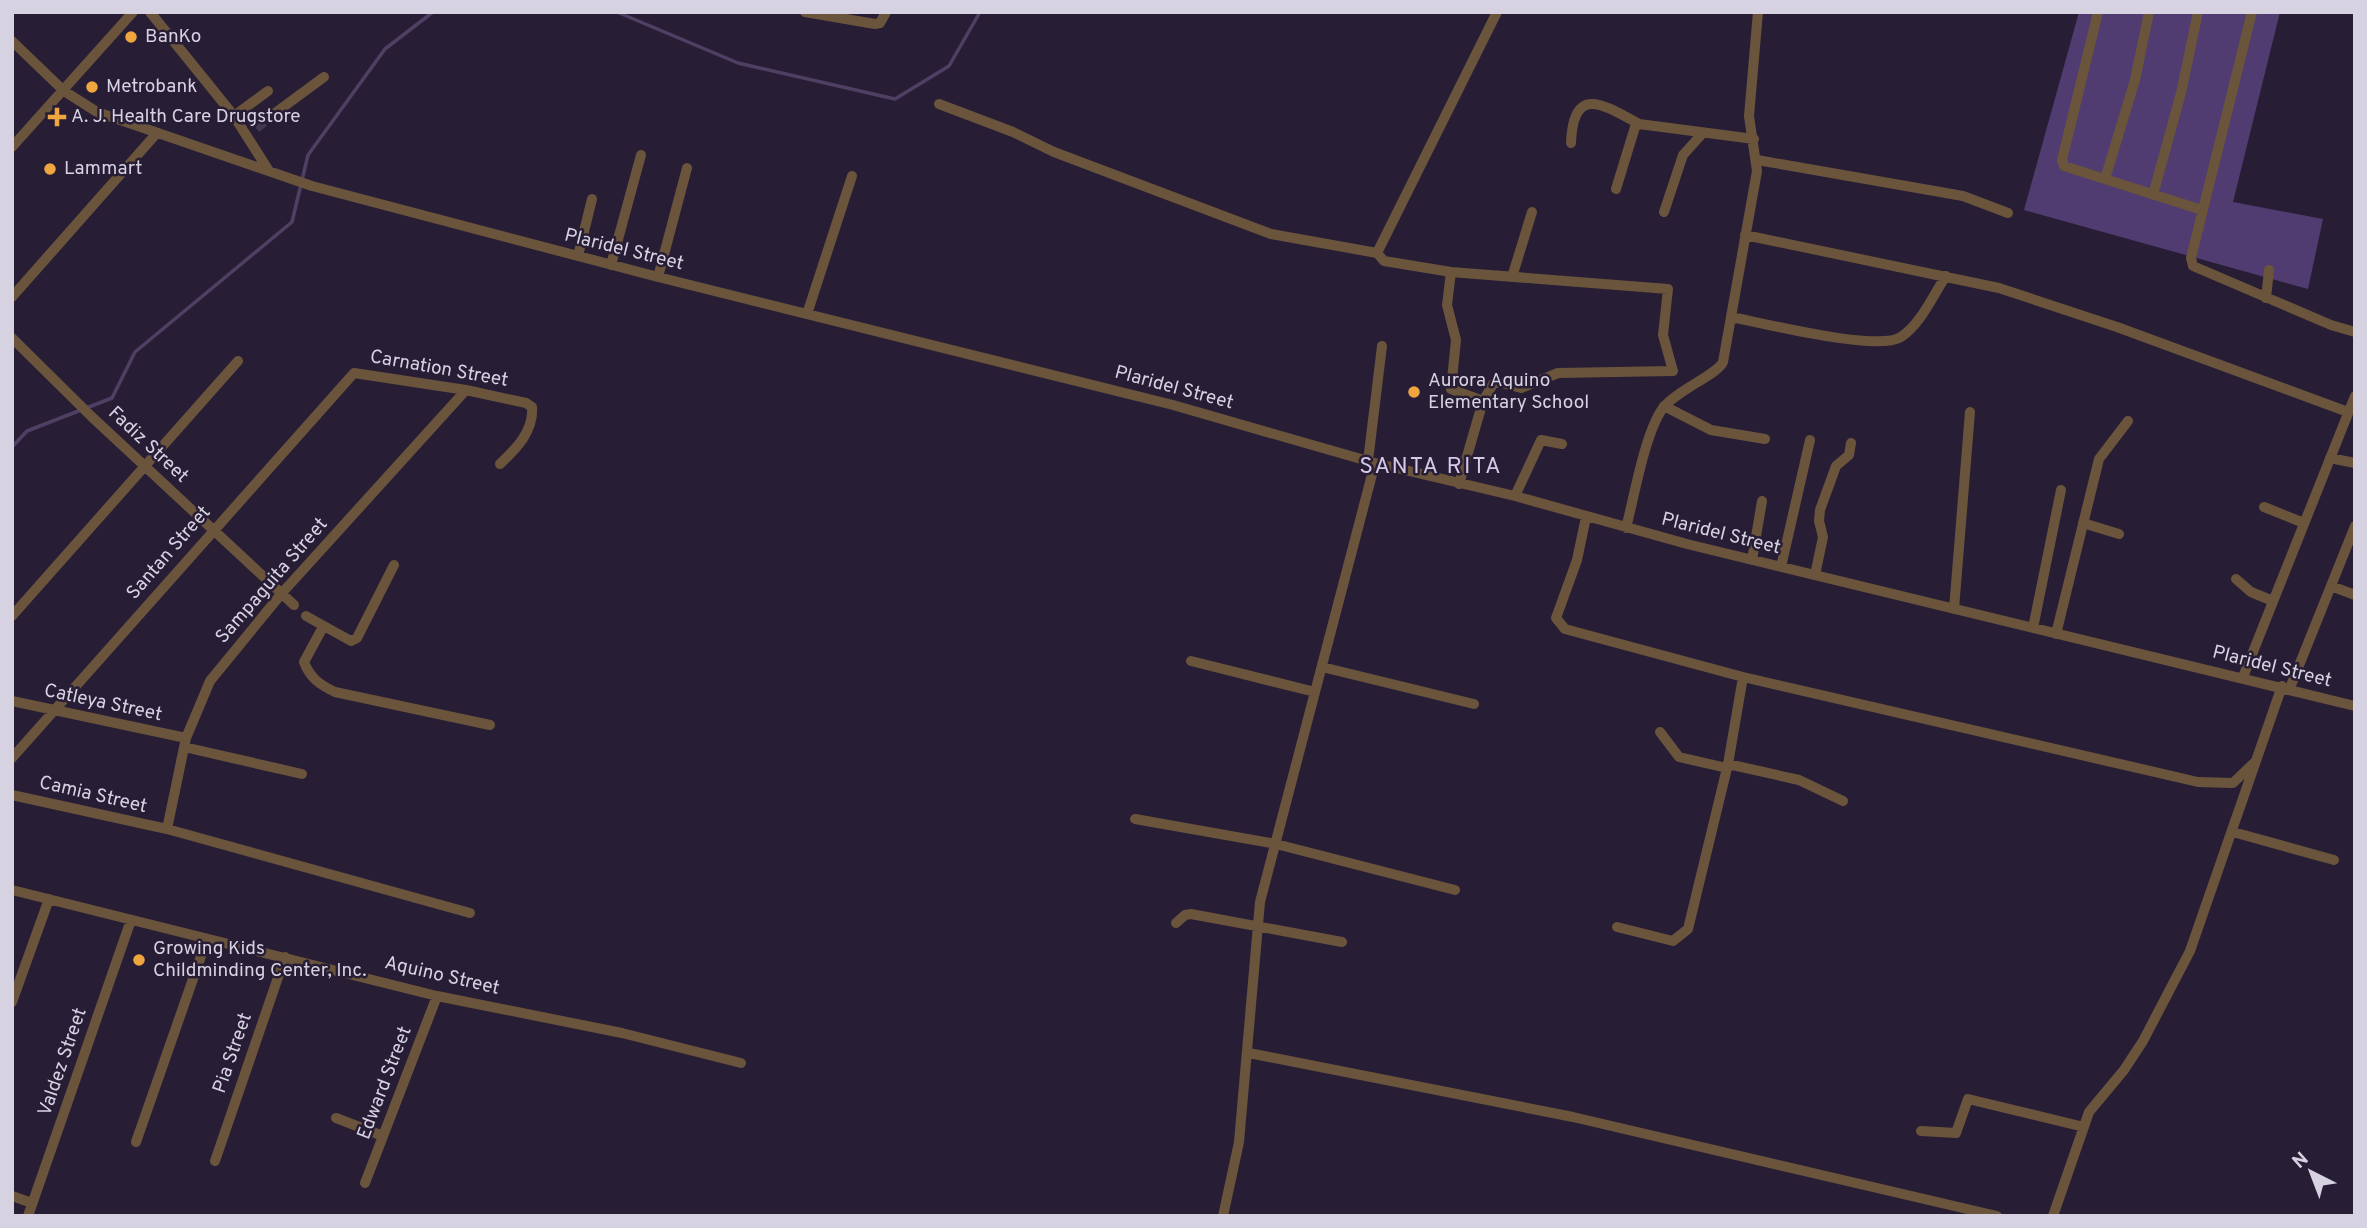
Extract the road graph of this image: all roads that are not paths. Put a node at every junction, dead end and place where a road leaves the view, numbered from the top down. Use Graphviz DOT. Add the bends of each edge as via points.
graph roads {
  1 [pos="133,12"];
  2 [pos="150,12"];
  3 [pos="806,12"];
  4 [pos="886,12"];
  5 [pos="1497,12"];
  6 [pos="1758,12"];
  7 [pos="2098,12"];
  8 [pos="2150,12"];
  9 [pos="2199,12"];
  10 [pos="2252,12"];
  11 [pos="12,41"];
  12 [pos="324,76"];
  13 [pos="64,91"];
  14 [pos="268,91"];
  15 [pos="939,104"];
  16 [pos="234,116"];
  17 [pos="271,116"];
  18 [pos="1639,124"];
  19 [pos="256,128"];
  20 [pos="156,134"];
  21 [pos="247,135"];
  22 [pos="1701,135"];
  23 [pos="1754,139"];
  24 [pos="1571,143"];
  25 [pos="12,147"];
  26 [pos="641,155"];
  27 [pos="1758,160"];
  28 [pos="687,168"];
  29 [pos="269,171"];
  30 [pos="852,176"];
  31 [pos="2105,179"];
  32 [pos="1616,189"];
  33 [pos="2153,195"];
  34 [pos="592,199"];
  35 [pos="2202,210"];
  36 [pos="1532,212"];
  37 [pos="1664,212"];
  38 [pos="2008,214"];
  39 [pos="1745,235"];
  40 [pos="1377,253"];
  41 [pos="578,256"];
  42 [pos="611,265"];
  43 [pos="2269,270"];
  44 [pos="1451,272"];
  45 [pos="1946,276"];
  46 [pos="658,277"];
  47 [pos="1512,277"];
  48 [pos="12,297"];
  49 [pos="2266,298"];
  50 [pos="807,314"];
  51 [pos="1731,317"];
  52 [pos="2355,332"];
  53 [pos="12,338"];
  54 [pos="1382,346"];
  55 [pos="238,361"];
  56 [pos="1673,371"];
  57 [pos="354,373"];
  58 [pos="1686,387"];
  59 [pos="466,390"];
  60 [pos="2355,396"];
  61 [pos="1483,401"];
  62 [pos="1664,406"];
  63 [pos="1970,412"];
  64 [pos="2348,412"];
  65 [pos="2128,421"];
  66 [pos="1765,439"];
  67 [pos="1810,440"];
  68 [pos="1851,443"];
  69 [pos="1562,444"];
  70 [pos="2330,458"];
  71 [pos="1368,461"];
  72 [pos="2355,463"];
  73 [pos="500,464"];
  74 [pos="145,466"];
  75 [pos="1459,484"];
  76 [pos="2061,490"];
  77 [pos="1515,496"];
  78 [pos="1762,501"];
  79 [pos="2264,507"];
  80 [pos="1586,517"];
  81 [pos="2083,523"];
  82 [pos="2304,523"];
  83 [pos="2355,526"];
  84 [pos="1626,528"];
  85 [pos="213,530"];
  86 [pos="2119,534"];
  87 [pos="1752,560"];
  88 [pos="394,565"];
  89 [pos="1781,567"];
  90 [pos="1815,575"];
  91 [pos="2236,579"];
  92 [pos="2331,586"];
  93 [pos="282,593"];
  94 [pos="2355,595"];
  95 [pos="2273,601"];
  96 [pos="293,605"];
  97 [pos="1954,609"];
  98 [pos="12,616"];
  99 [pos="306,616"];
  100 [pos="323,627"];
  101 [pos="2033,628"];
  102 [pos="2056,634"];
  103 [pos="1191,661"];
  104 [pos="1322,667"];
  105 [pos="1743,677"];
  106 [pos="2243,677"];
  107 [pos="2286,687"];
  108 [pos="1315,692"];
  109 [pos="12,701"];
  110 [pos="1474,704"];
  111 [pos="2355,706"];
  112 [pos="54,710"];
  113 [pos="490,725"];
  114 [pos="1660,732"];
  115 [pos="185,743"];
  116 [pos="12,758"];
  117 [pos="2256,761"];
  118 [pos="1727,766"];
  119 [pos="302,774"];
  120 [pos="2233,783"];
  121 [pos="12,794"];
  122 [pos="1843,801"];
  123 [pos="2239,814"];
  124 [pos="1135,819"];
  125 [pos="167,829"];
  126 [pos="2233,832"];
  127 [pos="1276,845"];
  128 [pos="2334,860"];
  129 [pos="12,890"];
  130 [pos="1455,890"];
  131 [pos="49,899"];
  132 [pos="470,913"];
  133 [pos="131,920"];
  134 [pos="1176,923"];
  135 [pos="1258,925"];
  136 [pos="1617,928"];
  137 [pos="207,939"];
  138 [pos="1342,942"];
  139 [pos="285,957"];
  140 [pos="437,996"];
  141 [pos="12,1002"];
  142 [pos="1249,1053"];
  143 [pos="741,1063"];
  144 [pos="336,1118"];
  145 [pos="2084,1127"];
  146 [pos="1922,1131"];
  147 [pos="383,1136"];
  148 [pos="136,1142"];
  149 [pos="215,1161"];
  150 [pos="365,1183"];
  151 [pos="12,1196"];
  152 [pos="32,1203"];
  153 [pos="28,1216"];
  154 [pos="1223,1216"];
  155 [pos="1997,1216"];
  156 [pos="2053,1216"];
  1 -- 13 [label="street"];
  2 -- 16 [label="street"];
  3 -- 4 [label="street" via="875,24"];
  5 -- 40 [label="street"];
  6 -- 23 [label="street" via="1749,116"];
  7 -- 31 [label="street" via="2062,160 2064,166"];
  8 -- 31 [label="street"];
  9 -- 33 [label="street"];
  10 -- 35 [label="street"];
  11 -- 13 [label="street, Plaridel Street"];
  12 -- 17 [label="street"];
  13 -- 20 [label="street, Plaridel Street" via="97,113"];
  13 -- 25 [label="street"];
  14 -- 16 [label="street"];
  15 -- 40 [label="street" via="1271,234"];
  16 -- 21 [label="street"];
  18 -- 22 [label="street"];
  18 -- 24 [label="street" via="1600,102 1589,103 1579,107 1572,121"];
  18 -- 32 [label="street"];
  19 -- 21 [label="street"];
  20 -- 29 [label="street, Plaridel Street"];
  20 -- 48 [label="street"];
  21 -- 29 [label="street"];
  22 -- 23 [label="street"];
  22 -- 37 [label="street" via="1683,155"];
  23 -- 27 [label="street"];
  26 -- 42 [label="street"];
  27 -- 38 [label="street" via="1963,196"];
  27 -- 39 [label="street"];
  28 -- 46 [label="street"];
  29 -- 41 [label="street, Plaridel Street"];
  30 -- 50 [label="street"];
  31 -- 33 [label="street"];
  33 -- 35 [label="street"];
  34 -- 41 [label="street"];
  35 -- 49 [label="street" via="2190,258 2193,267"];
  36 -- 47 [label="street"];
  39 -- 45 [label="street"];
  39 -- 51 [label="street"];
  40 -- 44 [label="street" via="1384,261"];
  41 -- 42 [label="street, Plaridel Street"];
  42 -- 46 [label="street, Plaridel Street"];
  43 -- 49 [label="street"];
  44 -- 47 [label="street"];
  44 -- 61 [label="street" via="1447,305 1456,340 1451,389"];
  45 -- 51 [label="street" via="1909,330 1888,341 1798,331"];
  45 -- 64 [label="street" via="2117,327"];
  46 -- 50 [label="street, Plaridel Street"];
  47 -- 56 [label="street" via="1668,289 1663,335"];
  49 -- 52 [label="street"];
  50 -- 71 [label="street, Plaridel Street" via="1174,405"];
  51 -- 58 [label="street" via="1722,366"];
  53 -- 74 [label="street, Fadiz Street"];
  54 -- 71 [label="street"];
  55 -- 74 [label="street"];
  56 -- 58 [label="street"];
  56 -- 61 [label="street" via="1558,373 1521,388 1498,382"];
  57 -- 59 [label="street, Carnation Street"];
  57 -- 85 [label="street, Santan Street"];
  58 -- 62 [label="street"];
  59 -- 73 [label="street, Carnation Street" via="532,407 523,442"];
  59 -- 93 [label="street, Sampaguita Street"];
  60 -- 64 [label="street"];
  61 -- 75 [label="street"];
  62 -- 66 [label="street" via="1711,430"];
  62 -- 84 [label="street"];
  63 -- 97 [label="street"];
  64 -- 70 [label="street"];
  65 -- 81 [label="street" via="2101,454"];
  67 -- 89 [label="street"];
  68 -- 90 [label="street" via="1849,456 1836,466 1820,510 1823,537"];
  69 -- 77 [label="street" via="1541,440"];
  70 -- 72 [label="street"];
  70 -- 82 [label="street"];
  71 -- 75 [label="street, Plaridel Street"];
  71 -- 104 [label="street"];
  74 -- 85 [label="street, Fadiz Street"];
  74 -- 98 [label="street"];
  75 -- 77 [label="street, Plaridel Street"];
  76 -- 101 [label="street"];
  77 -- 80 [label="street, Plaridel Street"];
  78 -- 87 [label="street"];
  79 -- 82 [label="street"];
  80 -- 84 [label="street, Plaridel Street"];
  80 -- 105 [label="street" via="1577,560 1556,618 1559,625"];
  81 -- 86 [label="street"];
  81 -- 102 [label="street"];
  82 -- 95 [label="street"];
  83 -- 92 [label="street"];
  84 -- 87 [label="street, Plaridel Street"];
  85 -- 93 [label="street, Fadiz Street"];
  85 -- 112 [label="street, Santan Street"];
  87 -- 89 [label="street, Plaridel Street"];
  88 -- 100 [label="street" via="357,638 351,641"];
  89 -- 90 [label="street, Plaridel Street"];
  90 -- 97 [label="street, Plaridel Street"];
  91 -- 95 [label="street" via="2251,592"];
  92 -- 94 [label="street"];
  92 -- 107 [label="street"];
  93 -- 96 [label="street, Fadiz Street"];
  93 -- 115 [label="street, Sampaguita Street" via="210,681"];
  95 -- 106 [label="street"];
  97 -- 101 [label="street, Plaridel Street"];
  99 -- 100 [label="street"];
  100 -- 113 [label="street" via="304,662 321,686"];
  101 -- 102 [label="street, Plaridel Street"];
  102 -- 106 [label="street, Plaridel Street"];
  103 -- 108 [label="street"];
  104 -- 108 [label="street"];
  104 -- 110 [label="street"];
  105 -- 118 [label="street"];
  105 -- 120 [label="street" via="2169,776"];
  106 -- 107 [label="street, Plaridel Street"];
  107 -- 111 [label="street, Plaridel Street"];
  107 -- 117 [label="street"];
  108 -- 127 [label="street"];
  109 -- 112 [label="street, Catleya Street"];
  112 -- 115 [label="street, Catleya Street"];
  112 -- 116 [label="street, Santan Street"];
  114 -- 118 [label="street" via="1679,757"];
  115 -- 119 [label="street, Catleya Street"];
  115 -- 125 [label="street, Sampaguita Street"];
  117 -- 120 [label="street"];
  117 -- 123 [label="street"];
  118 -- 122 [label="street" via="1799,780"];
  118 -- 136 [label="street" via="1688,929 1673,941"];
  120 -- 123 [label="street"];
  121 -- 125 [label="street, Camia Street"];
  123 -- 126 [label="street"];
  124 -- 127 [label="street"];
  125 -- 132 [label="street, Camia Street"];
  126 -- 128 [label="street"];
  126 -- 145 [label="street" via="2190,951 2143,1041 2100,1096"];
  127 -- 130 [label="street"];
  127 -- 135 [label="street"];
  129 -- 131 [label="street, Aquino Street"];
  131 -- 133 [label="street, Aquino Street"];
  131 -- 141 [label="street"];
  133 -- 137 [label="street, Aquino Street"];
  133 -- 152 [label="street, Valdez Street"];
  134 -- 135 [label="street" via="1191,914"];
  135 -- 138 [label="street"];
  135 -- 142 [label="street"];
  137 -- 139 [label="street, Aquino Street"];
  137 -- 148 [label="street"];
  139 -- 140 [label="street, Aquino Street"];
  139 -- 149 [label="street, Pia Street"];
  140 -- 143 [label="street, Aquino Street" via="622,1033"];
  140 -- 147 [label="street, Edward Street"];
  142 -- 154 [label="street" via="1239,1142"];
  142 -- 155 [label="street" via="1598,1123"];
  144 -- 147 [label="street"];
  145 -- 146 [label="street" via="1968,1099 1956,1133"];
  145 -- 156 [label="street"];
  147 -- 150 [label="street, Edward Street"];
  151 -- 152 [label="street"];
  152 -- 153 [label="street, Valdez Street"];
}
